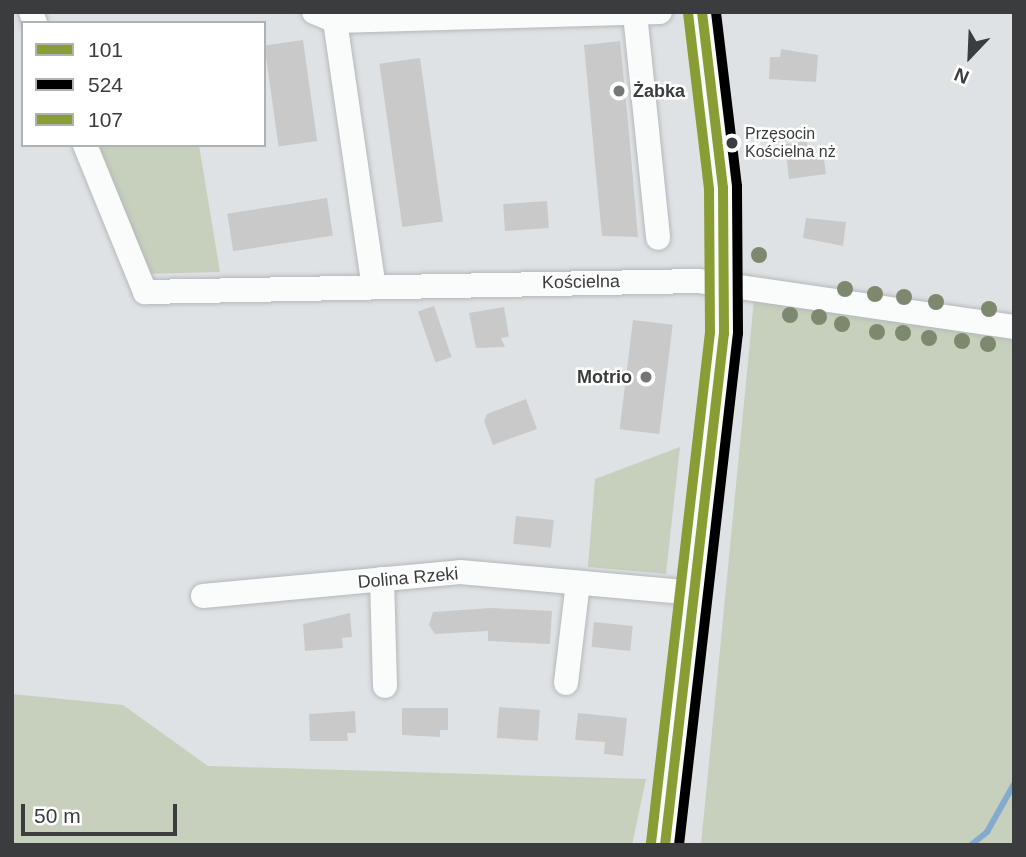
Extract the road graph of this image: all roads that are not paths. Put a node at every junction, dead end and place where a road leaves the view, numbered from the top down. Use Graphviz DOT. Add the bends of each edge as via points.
graph roads {
  1 [pos="660,12"];
  2 [pos="702,12"];
  3 [pos="635,14"];
  4 [pos="325,16"];
  5 [pos="86,147"];
  6 [pos="659,238"];
  7 [pos="725,283"];
  8 [pos="373,287"];
  9 [pos="1014,327"];
  10 [pos="382,579"];
  11 [pos="578,583"];
  12 [pos="695,593"];
  13 [pos="203,596"];
  14 [pos="566,683"];
  15 [pos="385,686"];
  16 [pos="665,845"];
  1 -- 3 [label="street"];
  2 -- 7 [label="street" via="719,146"];
  3 -- 4 [label="street"];
  3 -- 6 [label="street"];
  4 -- 8 [label="street"];
  5 -- 8 [label="street, Kościelna" via="145,292"];
  7 -- 8 [label="street, Kościelna"];
  7 -- 9 [label="street, Kościelna"];
  7 -- 12 [label="street" via="719,394"];
  10 -- 11 [label="street, Dolina Rzeki" via="460,572"];
  10 -- 13 [label="street, Dolina Rzeki"];
  10 -- 15 [label="street"];
  11 -- 12 [label="street, Dolina Rzeki"];
  11 -- 14 [label="street"];
  12 -- 16 [label="street"];
}
